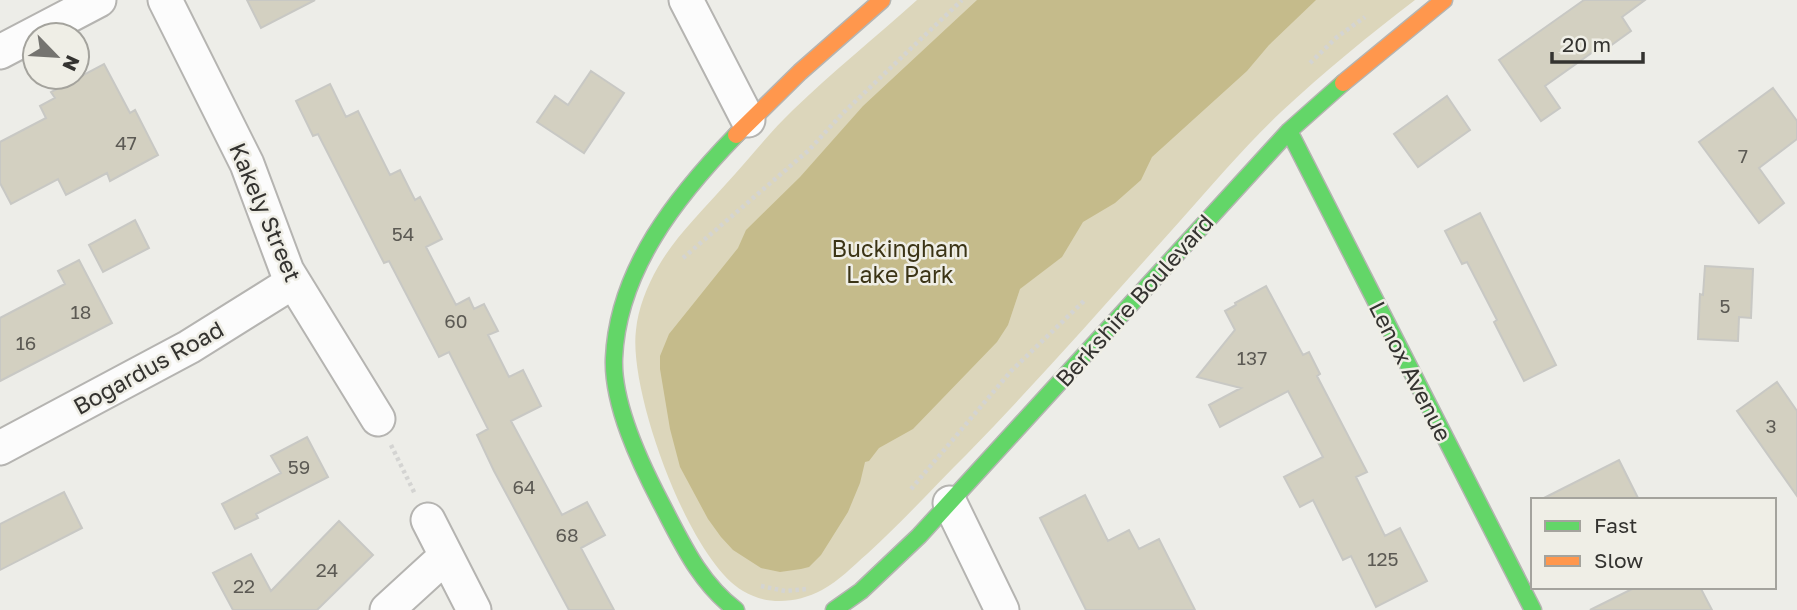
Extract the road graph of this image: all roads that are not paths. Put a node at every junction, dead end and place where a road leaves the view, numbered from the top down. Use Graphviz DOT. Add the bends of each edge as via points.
graph roads {
  1 [pos="99,0"];
  2 [pos="165,0"];
  3 [pos="686,0"];
  4 [pos="882,0"];
  5 [pos="1444,0"];
  6 [pos="0,52"];
  7 [pos="748,120"];
  8 [pos="1289,131"];
  9 [pos="293,282"];
  10 [pos="378,419"];
  11 [pos="0,448"];
  12 [pos="950,503"];
  13 [pos="428,520"];
  14 [pos="446,556"];
  15 [pos="387,610"];
  16 [pos="474,610"];
  17 [pos="736,610"];
  18 [pos="834,610"];
  19 [pos="1002,610"];
  20 [pos="1533,610"];
  1 -- 6 [label="street"];
  2 -- 9 [label="street, Kakely Street" via="247,164"];
  3 -- 7 [label="street"];
  4 -- 7 [label="street"];
  5 -- 8 [label="street, Berkshire Boulevard"];
  7 -- 17 [label="street" via="690,187 641,259 619,313 614,359 630,431 648,479 702,578"];
  8 -- 12 [label="street, Berkshire Boulevard"];
  8 -- 20 [label="street, Lenox Avenue"];
  9 -- 10 [label="street, Kakely Street"];
  9 -- 11 [label="street, Bogardus Road" via="189,347"];
  12 -- 18 [label="street, Berkshire Boulevard" via="884,570"];
  12 -- 19 [label="street"];
  13 -- 14 [label="street"];
  14 -- 15 [label="street"];
  14 -- 16 [label="street"];
}
